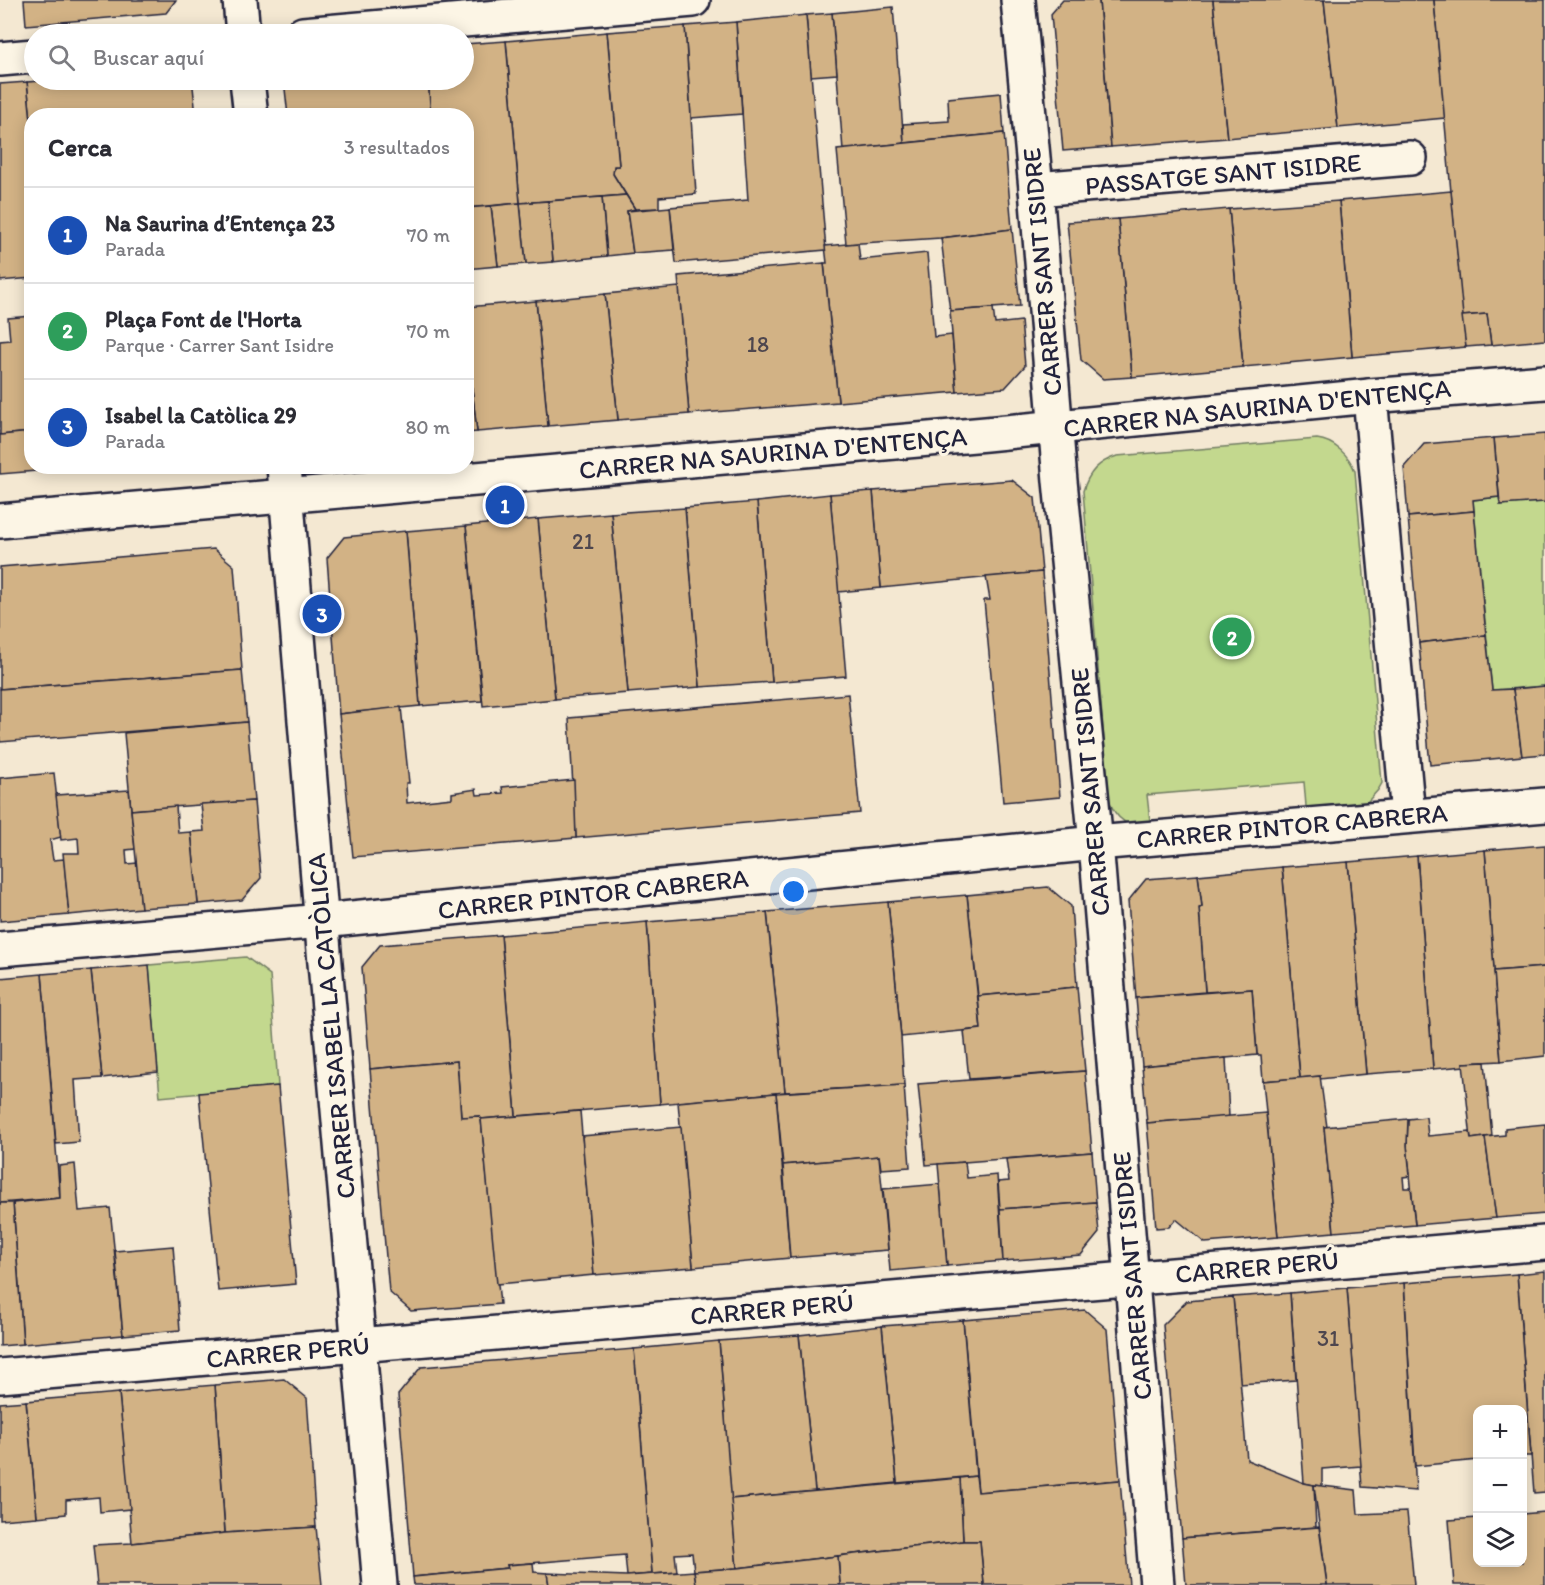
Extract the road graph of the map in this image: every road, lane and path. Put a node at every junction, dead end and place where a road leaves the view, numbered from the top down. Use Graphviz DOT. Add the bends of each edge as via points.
graph roads {
  1 [pos="240,0"];
  2 [pos="693,0"];
  3 [pos="1018,0"];
  4 [pos="242,24"];
  5 [pos="418,24"];
  6 [pos="24,57"];
  7 [pos="0,59"];
  8 [pos="249,90"];
  9 [pos="250,108"];
  10 [pos="1410,158"];
  11 [pos="1036,189"];
  12 [pos="1545,382"];
  13 [pos="1370,396"];
  14 [pos="1055,428"];
  15 [pos="474,468"];
  16 [pos="387,474"];
  17 [pos="285,481"];
  18 [pos="0,521"];
  19 [pos="1545,805"];
  20 [pos="1408,816"];
  21 [pos="1096,843"];
  22 [pos="322,921"];
  23 [pos="0,948"];
  24 [pos="1545,1244"];
  25 [pos="1132,1277"];
  26 [pos="358,1346"];
  27 [pos="0,1376"];
  28 [pos="380,1585"];
  29 [pos="1157,1585"];
  1 -- 4 [label="street"];
  2 -- 5 [label="street"];
  3 -- 11 [label="street, CARRER SANT ISIDRE"];
  6 -- 7 [label="street"];
  8 -- 9 [label="street"];
  10 -- 11 [label="street, PASSATGE SANT ISIDRE"];
  11 -- 14 [label="street, CARRER SANT ISIDRE"];
  12 -- 13 [label="street, CARRER NA SAURINA D'ENTENÇA"];
  13 -- 14 [label="street, CARRER NA SAURINA D'ENTENÇA"];
  13 -- 20 [label="street"];
  14 -- 15 [label="street, CARRER NA SAURINA D'ENTENÇA"];
  14 -- 21 [label="street, CARRER SANT ISIDRE"];
  16 -- 17 [label="street, CARRER NA SAURINA D'ENTENÇA"];
  17 -- 18 [label="street, CARRER NA SAURINA D'ENTENÇA"];
  17 -- 22 [label="street, CARRER ISABEL LA CATÒLICA"];
  19 -- 20 [label="street, CARRER PINTOR CABRERA"];
  20 -- 21 [label="street, CARRER PINTOR CABRERA"];
  21 -- 22 [label="street, CARRER PINTOR CABRERA"];
  21 -- 25 [label="street, CARRER SANT ISIDRE"];
  22 -- 23 [label="street, CARRER PINTOR CABRERA"];
  22 -- 26 [label="street, CARRER ISABEL LA CATÒLICA"];
  24 -- 25 [label="street, CARRER PERÚ"];
  25 -- 26 [label="street, CARRER PERÚ"];
  25 -- 29 [label="street, CARRER SANT ISIDRE"];
  26 -- 27 [label="street, CARRER PERÚ"];
  26 -- 28 [label="street, CARRER ISABEL LA CATÒLICA"];
}
